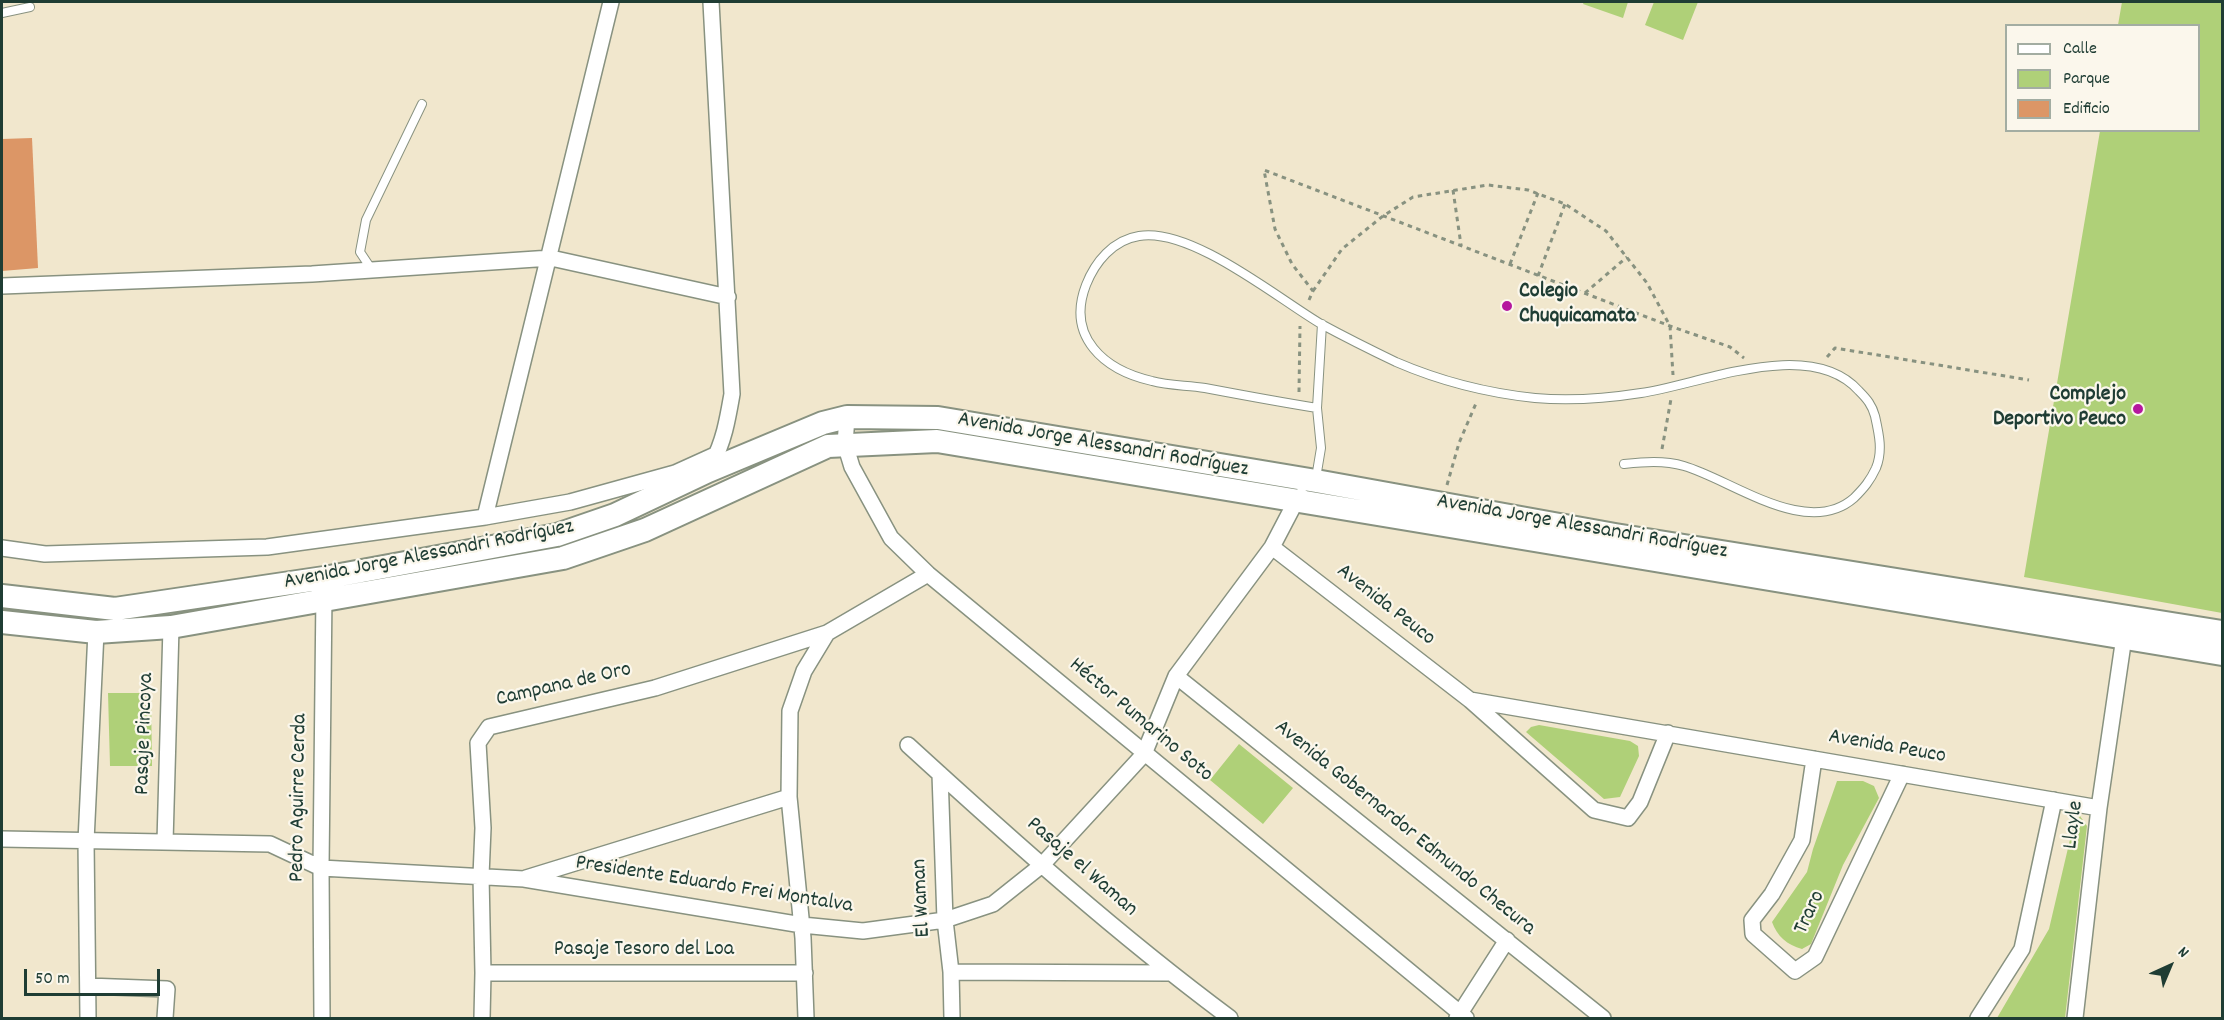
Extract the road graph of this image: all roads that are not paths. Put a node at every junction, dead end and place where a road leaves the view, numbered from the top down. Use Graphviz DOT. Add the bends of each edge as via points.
graph roads {
  1 [pos="611,2"];
  2 [pos="711,2"];
  3 [pos="30,7"];
  4 [pos="2,12"];
  5 [pos="422,104"];
  6 [pos="550,258"];
  7 [pos="372,270"];
  8 [pos="2,286"];
  9 [pos="728,297"];
  10 [pos="1322,324"];
  11 [pos="1317,408"];
  12 [pos="847,417"];
  13 [pos="845,444"];
  14 [pos="712,462"];
  15 [pos="1624,464"];
  16 [pos="1316,481"];
  17 [pos="1296,501"];
  18 [pos="485,517"];
  19 [pos="1614,544"];
  20 [pos="1272,547"];
  21 [pos="2,549"];
  22 [pos="928,574"];
  23 [pos="324,589"];
  24 [pos="2,597"];
  25 [pos="1976,603"];
  26 [pos="2,622"];
  27 [pos="171,627"];
  28 [pos="96,632"];
  29 [pos="2223,632"];
  30 [pos="827,633"];
  31 [pos="2124,637"];
  32 [pos="2223,654"];
  33 [pos="1176,676"];
  34 [pos="1470,700"];
  35 [pos="1668,733"];
  36 [pos="908,745"];
  37 [pos="1144,754"];
  38 [pos="1814,759"];
  39 [pos="940,774"];
  40 [pos="1902,774"];
  41 [pos="789,797"];
  42 [pos="2054,800"];
  43 [pos="2099,808"];
  44 [pos="2,839"];
  45 [pos="86,841"];
  46 [pos="165,842"];
  47 [pos="1042,865"];
  48 [pos="321,868"];
  49 [pos="481,876"];
  50 [pos="524,879"];
  51 [pos="945,920"];
  52 [pos="802,925"];
  53 [pos="1507,940"];
  54 [pos="951,972"];
  55 [pos="483,973"];
  56 [pos="805,973"];
  57 [pos="1169,973"];
  58 [pos="88,986"];
  59 [pos="1461,1017"];
  60 [pos="88,1018"];
  61 [pos="165,1018"];
  62 [pos="322,1018"];
  63 [pos="482,1018"];
  64 [pos="806,1018"];
  65 [pos="952,1018"];
  66 [pos="1230,1018"];
  67 [pos="1604,1018"];
  68 [pos="1978,1018"];
  69 [pos="2075,1018"];
  1 -- 6 [label="street"];
  2 -- 9 [label="street"];
  3 -- 4 [label="lane"];
  5 -- 7 [label="lane" via="366,220 360,252"];
  6 -- 7 [label="street"];
  6 -- 9 [label="street"];
  6 -- 18 [label="street"];
  7 -- 8 [label="street"];
  9 -- 14 [label="street" via="732,394"];
  10 -- 11 [label="lane"];
  10 -- 11 [label="lane" via="1210,254 1174,239 1141,236 1116,244 1093,267 1082,297 1081,325 1090,347 1112,366 1152,381"];
  10 -- 15 [label="lane" via="1396,362 1456,384 1537,398 1644,393 1714,376 1790,364 1828,370 1850,380 1872,405 1881,456 1870,483 1845,505 1814,514 1770,503 1683,465"];
  11 -- 16 [label="lane" via="1320,448"];
  12 -- 13 [label="street, Héctor Pumarino Soto"];
  12 -- 14 [label="street, Avenida Jorge Alessandri Rodríguez"];
  12 -- 16 [label="street, Avenida Jorge Alessandri Rodríguez" via="938,418"];
  13 -- 17 [label="street, Avenida Jorge Alessandri Rodríguez" via="937,441"];
  13 -- 22 [label="street, Héctor Pumarino Soto" via="852,467 891,538"];
  13 -- 23 [label="street, Avenida Jorge Alessandri Rodríguez" via="828,446 645,530 563,558"];
  14 -- 18 [label="street" via="570,502"];
  14 -- 23 [label="street, Avenida Jorge Alessandri Rodríguez" via="615,515 557,535"];
  16 -- 17 [label="street, Presidente Eduardo Frei Montalva"];
  16 -- 19 [label="street, Avenida Jorge Alessandri Rodríguez" via="1443,504"];
  17 -- 19 [label="street, Avenida Jorge Alessandri Rodríguez"];
  17 -- 20 [label="street, Presidente Eduardo Frei Montalva"];
  18 -- 21 [label="street" via="267,547 45,554"];
  19 -- 25 [label="street, Avenida Jorge Alessandri Rodríguez"];
  20 -- 33 [label="street, Presidente Eduardo Frei Montalva"];
  20 -- 34 [label="street, Avenida Peuco"];
  22 -- 30 [label="street, Campana de Oro"];
  22 -- 37 [label="street, Héctor Pumarino Soto"];
  23 -- 24 [label="street, Avenida Jorge Alessandri Rodríguez" via="116,609"];
  23 -- 27 [label="street, Avenida Jorge Alessandri Rodríguez"];
  23 -- 48 [label="street, Pedro Aguirre Cerda"];
  25 -- 29 [label="street, Avenida Jorge Alessandri Rodríguez"];
  25 -- 31 [label="street, Avenida Jorge Alessandri Rodríguez"];
  26 -- 28 [label="street, Avenida Jorge Alessandri Rodríguez"];
  27 -- 28 [label="street, Avenida Jorge Alessandri Rodríguez"];
  27 -- 46 [label="street, Pasaje Pincoya"];
  28 -- 45 [label="street"];
  30 -- 41 [label="street" via="804,671 790,711"];
  30 -- 49 [label="street, Campana de Oro" via="655,688 489,727 478,743 483,828"];
  31 -- 32 [label="street, Avenida Jorge Alessandri Rodríguez"];
  31 -- 43 [label="street, Llayle"];
  33 -- 37 [label="street, Presidente Eduardo Frei Montalva"];
  33 -- 53 [label="street, Avenida Gobernardor Edmundo Checura"];
  34 -- 35 [label="street, Avenida Peuco"];
  34 -- 35 [label="street, Avenida Peuco" via="1594,810 1628,818 1640,802"];
  35 -- 38 [label="street, Avenida Peuco"];
  36 -- 39 [label="street, Pasaje el Waman"];
  37 -- 47 [label="street, Presidente Eduardo Frei Montalva"];
  37 -- 59 [label="street, Héctor Pumarino Soto"];
  38 -- 40 [label="street, Avenida Peuco"];
  38 -- 40 [label="street, Traro" via="1802,840 1772,894 1752,920 1753,934 1795,971 1815,957"];
  39 -- 47 [label="street, Pasaje el Waman"];
  39 -- 51 [label="street, El Waman"];
  40 -- 42 [label="street, Avenida Peuco"];
  41 -- 50 [label="street"];
  41 -- 52 [label="street"];
  42 -- 43 [label="street, Avenida Peuco"];
  42 -- 68 [label="street, Llayle" via="2022,949"];
  43 -- 69 [label="street, Llayle"];
  44 -- 45 [label="street, Presidente Eduardo Frei Montalva"];
  45 -- 46 [label="street, Presidente Eduardo Frei Montalva"];
  45 -- 58 [label="street"];
  46 -- 48 [label="street, Presidente Eduardo Frei Montalva" via="270,844"];
  47 -- 51 [label="street, Presidente Eduardo Frei Montalva" via="993,904"];
  47 -- 57 [label="street, Pasaje el Waman"];
  48 -- 49 [label="street, Presidente Eduardo Frei Montalva"];
  48 -- 62 [label="street, Pedro Aguirre Cerda"];
  49 -- 50 [label="street, Presidente Eduardo Frei Montalva"];
  49 -- 55 [label="street, Campana de Oro"];
  50 -- 52 [label="street, Presidente Eduardo Frei Montalva"];
  51 -- 52 [label="street, Presidente Eduardo Frei Montalva" via="863,931"];
  51 -- 54 [label="street, El Waman"];
  52 -- 56 [label="street"];
  53 -- 59 [label="street"];
  53 -- 67 [label="street, Avenida Gobernardor Edmundo Checura"];
  54 -- 57 [label="street"];
  54 -- 65 [label="street, El Waman"];
  55 -- 56 [label="street, Pasaje Tesoro del Loa"];
  55 -- 63 [label="street, Campana de Oro"];
  56 -- 64 [label="street"];
  57 -- 66 [label="street, Pasaje el Waman"];
  58 -- 60 [label="street"];
  58 -- 61 [label="street" via="167,989"];
}
